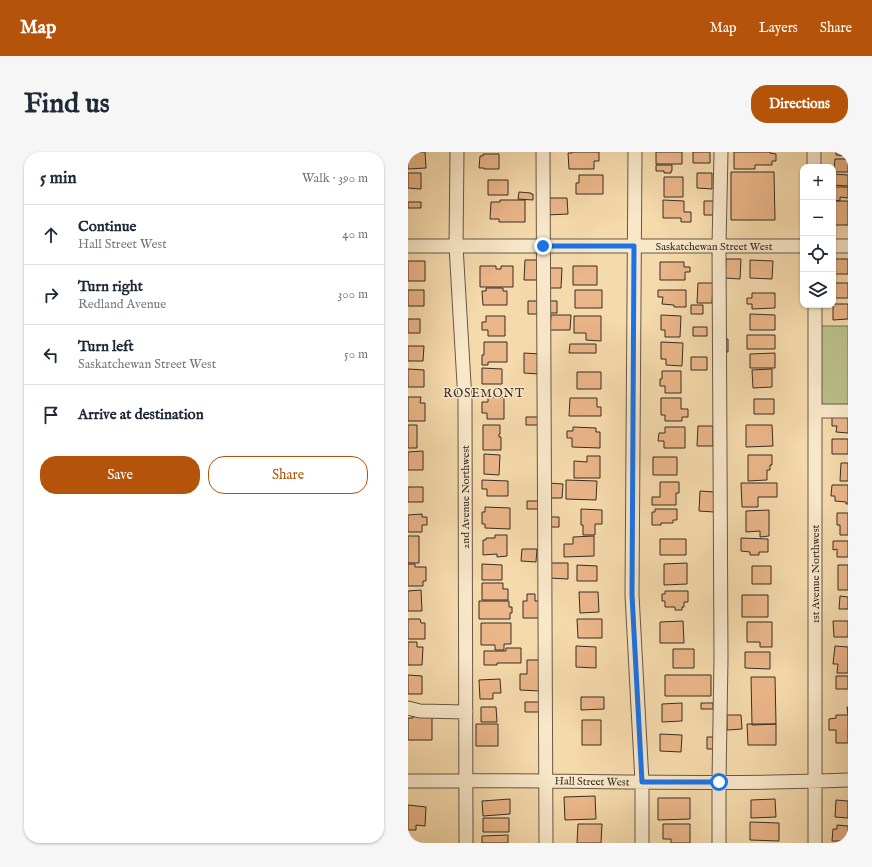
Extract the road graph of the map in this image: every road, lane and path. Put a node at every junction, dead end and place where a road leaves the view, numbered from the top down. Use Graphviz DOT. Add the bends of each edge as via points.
graph roads {
  1 [pos="457,152"];
  2 [pos="543,152"];
  3 [pos="635,152"];
  4 [pos="721,152"];
  5 [pos="814,152"];
  6 [pos="814,164"];
  7 [pos="408,246"];
  8 [pos="456,246"];
  9 [pos="543,246"];
  10 [pos="634,246"];
  11 [pos="719,246"];
  12 [pos="800,246"];
  13 [pos="836,246"];
  14 [pos="848,246"];
  15 [pos="815,308"];
  16 [pos="815,411"];
  17 [pos="848,411"];
  18 [pos="408,708"];
  19 [pos="466,712"];
  20 [pos="466,780"];
  21 [pos="848,780"];
  22 [pos="408,781"];
  23 [pos="546,781"];
  24 [pos="815,781"];
  25 [pos="642,782"];
  26 [pos="719,782"];
  27 [pos="466,843"];
  28 [pos="546,843"];
  29 [pos="642,843"];
  30 [pos="719,843"];
  31 [pos="815,843"];
  1 -- 8 [label="street, 2nd Avenue Northwest"];
  2 -- 9 [label="street"];
  3 -- 10 [label="street"];
  4 -- 11 [label="street"];
  5 -- 6 [label="street"];
  7 -- 8 [label="street, Saskatchewan Street West"];
  8 -- 9 [label="street, Saskatchewan Street West"];
  8 -- 19 [label="street, 2nd Avenue Northwest" via="465,401"];
  9 -- 10 [label="street, Saskatchewan Street West"];
  9 -- 23 [label="street"];
  10 -- 11 [label="street, Saskatchewan Street West"];
  10 -- 25 [label="street" via="632,595"];
  11 -- 12 [label="street, Saskatchewan Street West"];
  11 -- 26 [label="street"];
  13 -- 14 [label="street"];
  15 -- 16 [label="street, 1st Avenue Northwest"];
  16 -- 17 [label="street"];
  16 -- 24 [label="street, 1st Avenue Northwest"];
  18 -- 19 [label="street" via="420,711"];
  19 -- 20 [label="street, 2nd Avenue Northwest"];
  20 -- 22 [label="street, Hall Street West"];
  20 -- 23 [label="street, Hall Street West"];
  20 -- 27 [label="street, 2nd Avenue Northwest"];
  21 -- 24 [label="street, Hall Street West"];
  23 -- 25 [label="street, Hall Street West"];
  23 -- 28 [label="street"];
  24 -- 26 [label="street, Hall Street West"];
  24 -- 31 [label="street, 1st Avenue Northwest"];
  25 -- 26 [label="street, Hall Street West"];
  25 -- 29 [label="street"];
  26 -- 30 [label="street"];
}
